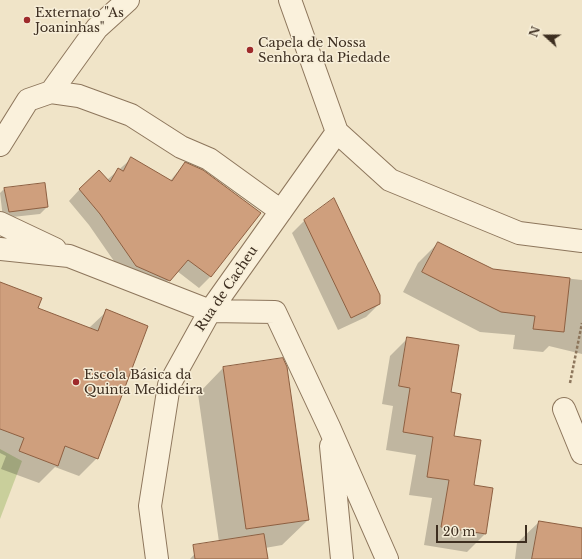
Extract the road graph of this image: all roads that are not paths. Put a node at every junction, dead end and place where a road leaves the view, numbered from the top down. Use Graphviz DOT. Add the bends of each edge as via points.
graph roads {
  1 [pos="128,0"];
  2 [pos="288,2"];
  3 [pos="51,92"];
  4 [pos="337,132"];
  5 [pos="0,145"];
  6 [pos="281,211"];
  7 [pos="0,223"];
  8 [pos="582,241"];
  9 [pos="0,249"];
  10 [pos="69,256"];
  11 [pos="210,311"];
  12 [pos="564,409"];
  13 [pos="329,427"];
  14 [pos="582,453"];
  15 [pos="157,559"];
  16 [pos="342,559"];
  17 [pos="387,559"];
  1 -- 3 [label="street" via="97,28"];
  2 -- 4 [label="street"];
  3 -- 5 [label="street" via="28,100"];
  3 -- 6 [label="street" via="79,96 131,115 181,147 209,159"];
  4 -- 6 [label="street, Rua de Cacheu"];
  4 -- 8 [label="street" via="390,180 519,233"];
  6 -- 11 [label="street, Rua de Cacheu"];
  7 -- 10 [label="street"];
  9 -- 10 [label="street"];
  10 -- 11 [label="street"];
  11 -- 13 [label="street" via="275,312"];
  11 -- 15 [label="street, Rua de Cacheu" via="169,385 150,506"];
  12 -- 14 [label="street"];
  13 -- 16 [label="street"];
  13 -- 17 [label="street"];
}
